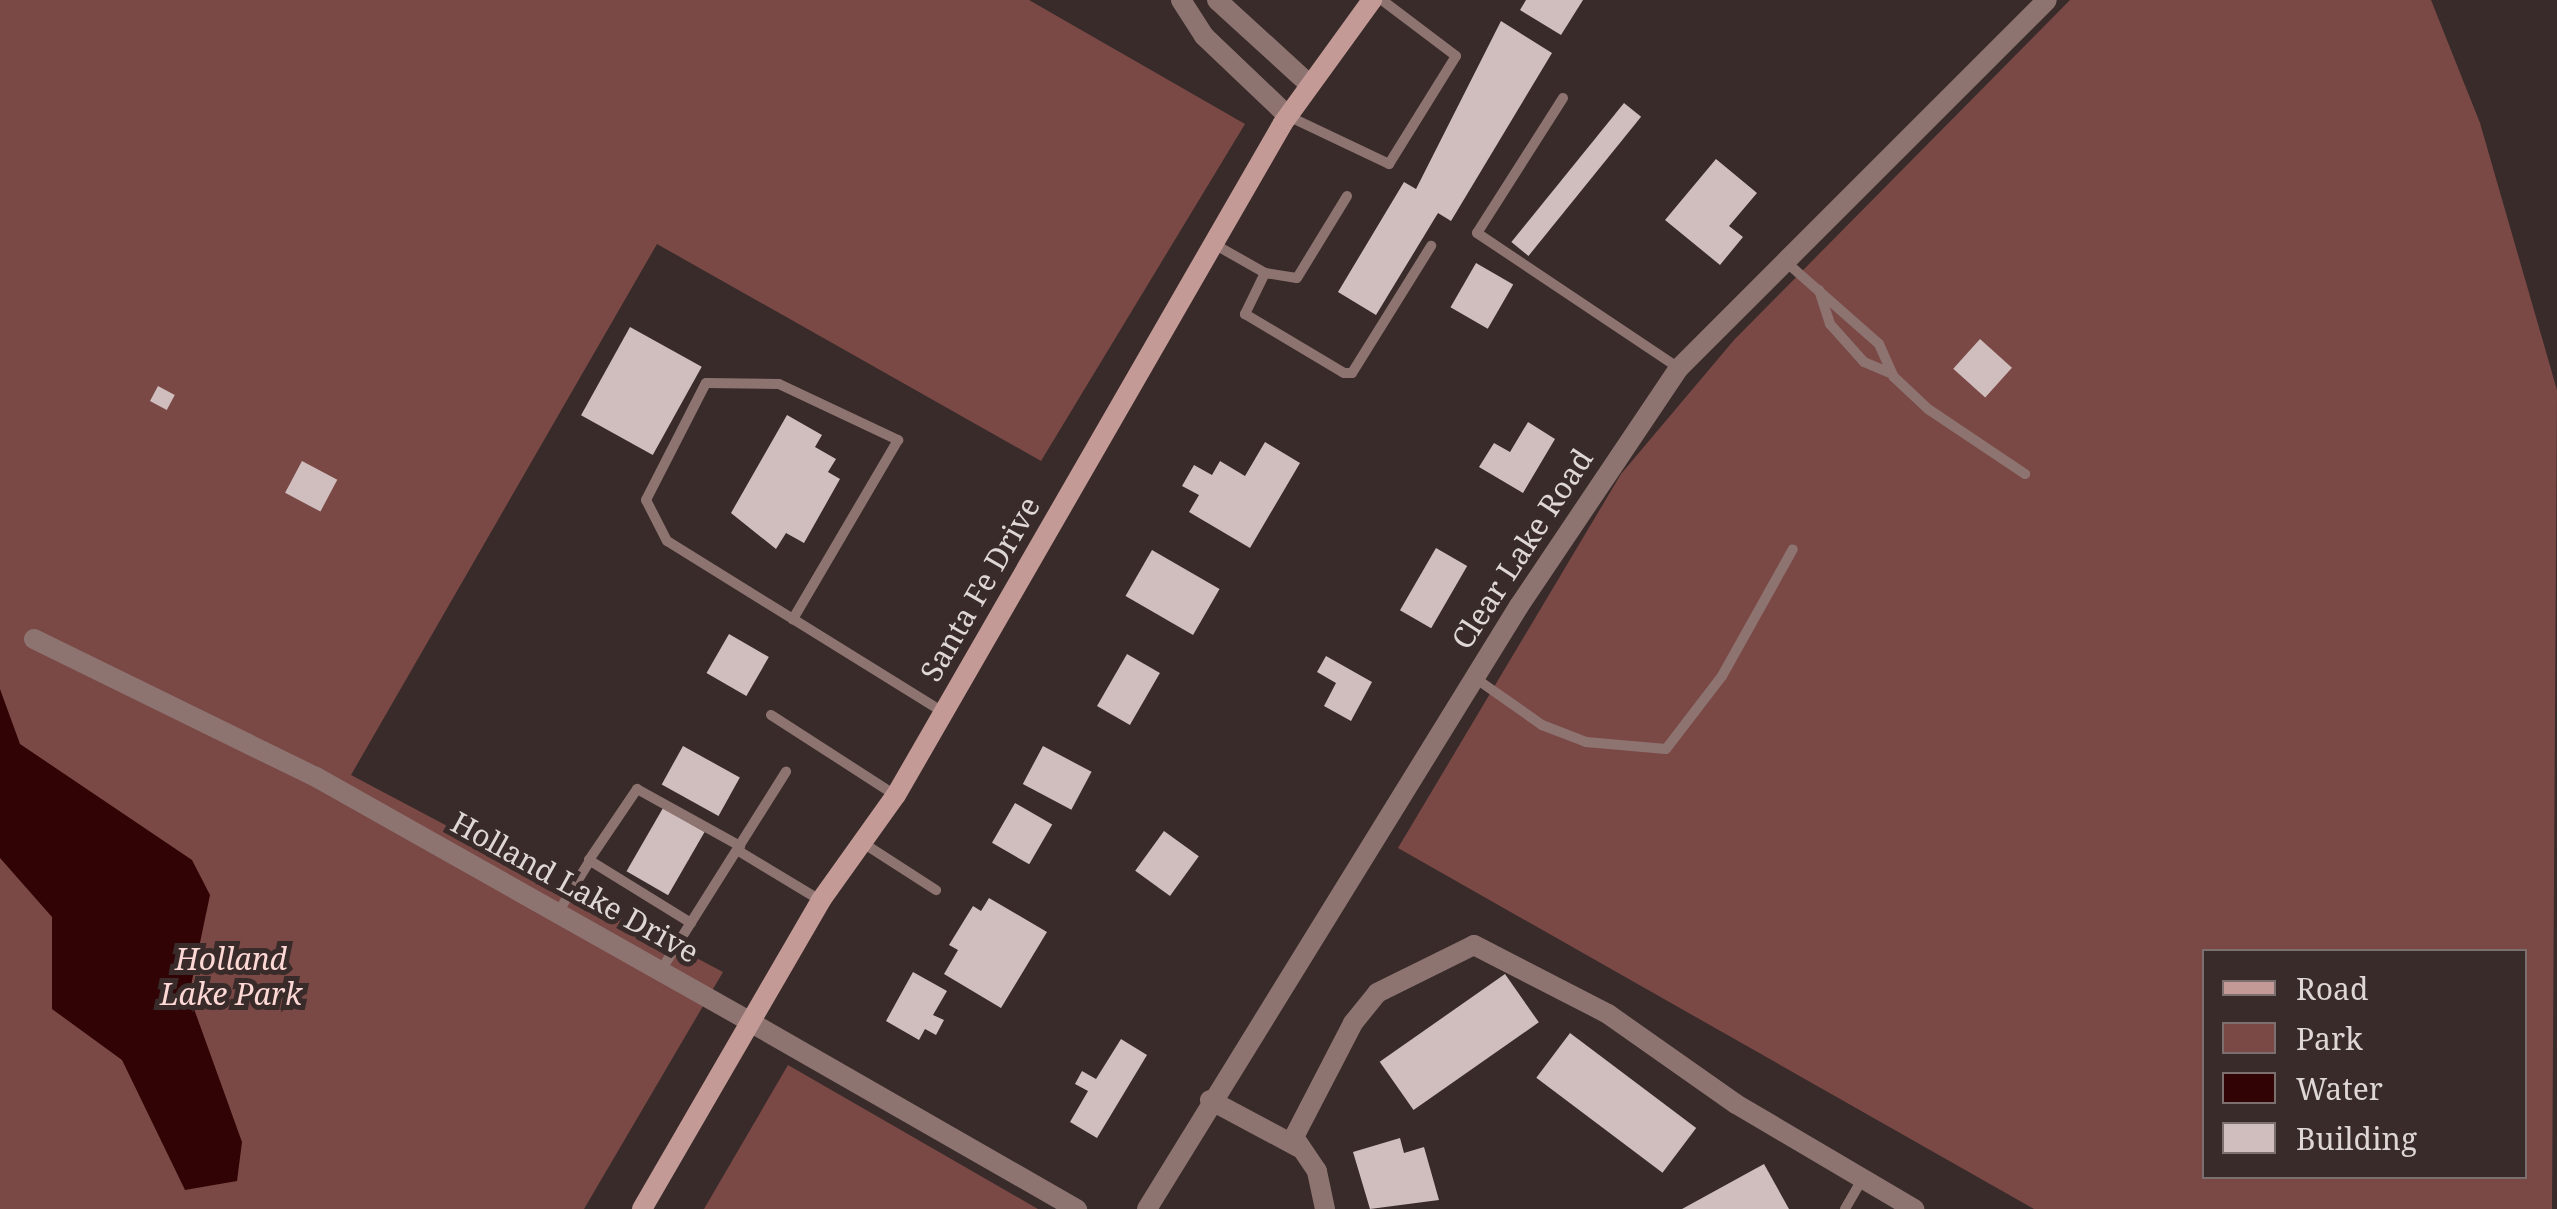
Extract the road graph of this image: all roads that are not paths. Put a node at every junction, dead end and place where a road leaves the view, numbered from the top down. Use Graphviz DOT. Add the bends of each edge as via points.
graph roads {
  1 [pos="1181,0"];
  2 [pos="1218,0"];
  3 [pos="1372,0"];
  4 [pos="1382,0"];
  5 [pos="2047,0"];
  6 [pos="1310,84"];
  7 [pos="1564,98"];
  8 [pos="1288,116"];
  9 [pos="1347,196"];
  10 [pos="1214,244"];
  11 [pos="1431,246"];
  12 [pos="1786,262"];
  13 [pos="1265,273"];
  14 [pos="1819,290"];
  15 [pos="1678,368"];
  16 [pos="1893,374"];
  17 [pos="2025,474"];
  18 [pos="1793,549"];
  19 [pos="793,619"];
  20 [pos="34,638"];
  21 [pos="1474,677"];
  22 [pos="944,712"];
  23 [pos="770,715"];
  24 [pos="786,772"];
  25 [pos="896,795"];
  26 [pos="863,843"];
  27 [pos="738,848"];
  28 [pos="589,862"];
  29 [pos="936,890"];
  30 [pos="821,900"];
  31 [pos="556,915"];
  32 [pos="691,923"];
  33 [pos="664,967"];
  34 [pos="750,1022"];
  35 [pos="1210,1100"];
  36 [pos="1298,1147"];
  37 [pos="1862,1180"];
  38 [pos="642,1209"];
  39 [pos="1077,1209"];
  40 [pos="1148,1209"];
  41 [pos="1325,1209"];
  42 [pos="1845,1209"];
  43 [pos="1914,1209"];
  1 -- 8 [label="street" via="1204,36"];
  2 -- 6 [label="street"];
  3 -- 6 [label="main road, Santa Fe Drive"];
  4 -- 8 [label="lane" via="1456,56 1389,164"];
  5 -- 12 [label="street, Clear Lake Road"];
  6 -- 8 [label="main road, Santa Fe Drive"];
  7 -- 15 [label="lane" via="1477,233"];
  8 -- 10 [label="main road, Santa Fe Drive"];
  9 -- 13 [label="lane" via="1297,278"];
  10 -- 13 [label="lane"];
  10 -- 22 [label="main road, Santa Fe Drive"];
  11 -- 13 [label="lane" via="1352,373 1245,314"];
  12 -- 14 [label="lane"];
  12 -- 15 [label="street, Clear Lake Road"];
  14 -- 16 [label="lane" via="1879,344"];
  14 -- 16 [label="lane" via="1830,324 1864,362"];
  15 -- 21 [label="street, Clear Lake Road"];
  16 -- 17 [label="lane"];
  18 -- 21 [label="lane" via="1722,676 1666,749 1586,742 1542,725"];
  19 -- 19 [label="lane" via="898,440 779,384 706,383 646,500 666,541"];
  19 -- 22 [label="lane"];
  20 -- 31 [label="street, Holland Lake Drive" via="316,777"];
  21 -- 35 [label="street, Clear Lake Road"];
  22 -- 25 [label="main road, Santa Fe Drive"];
  23 -- 25 [label="lane"];
  24 -- 27 [label="lane"];
  25 -- 26 [label="main road, Santa Fe Drive"];
  26 -- 29 [label="lane"];
  26 -- 30 [label="main road, Santa Fe Drive"];
  27 -- 28 [label="lane" via="637,788"];
  27 -- 30 [label="lane"];
  27 -- 32 [label="lane"];
  28 -- 31 [label="lane"];
  28 -- 32 [label="lane"];
  30 -- 34 [label="main road, Santa Fe Drive"];
  31 -- 33 [label="street, Holland Lake Drive"];
  32 -- 33 [label="lane"];
  33 -- 34 [label="street, Holland Lake Drive"];
  34 -- 38 [label="main road, Santa Fe Drive"];
  34 -- 39 [label="street, Holland Lake Drive"];
  35 -- 36 [label="street"];
  35 -- 40 [label="street, Clear Lake Road"];
  36 -- 37 [label="street" via="1296,1126 1365,1003 1448,950 1474,945 1608,1014"];
  36 -- 41 [label="street" via="1317,1171"];
  37 -- 42 [label="lane"];
  37 -- 43 [label="street"];
}
